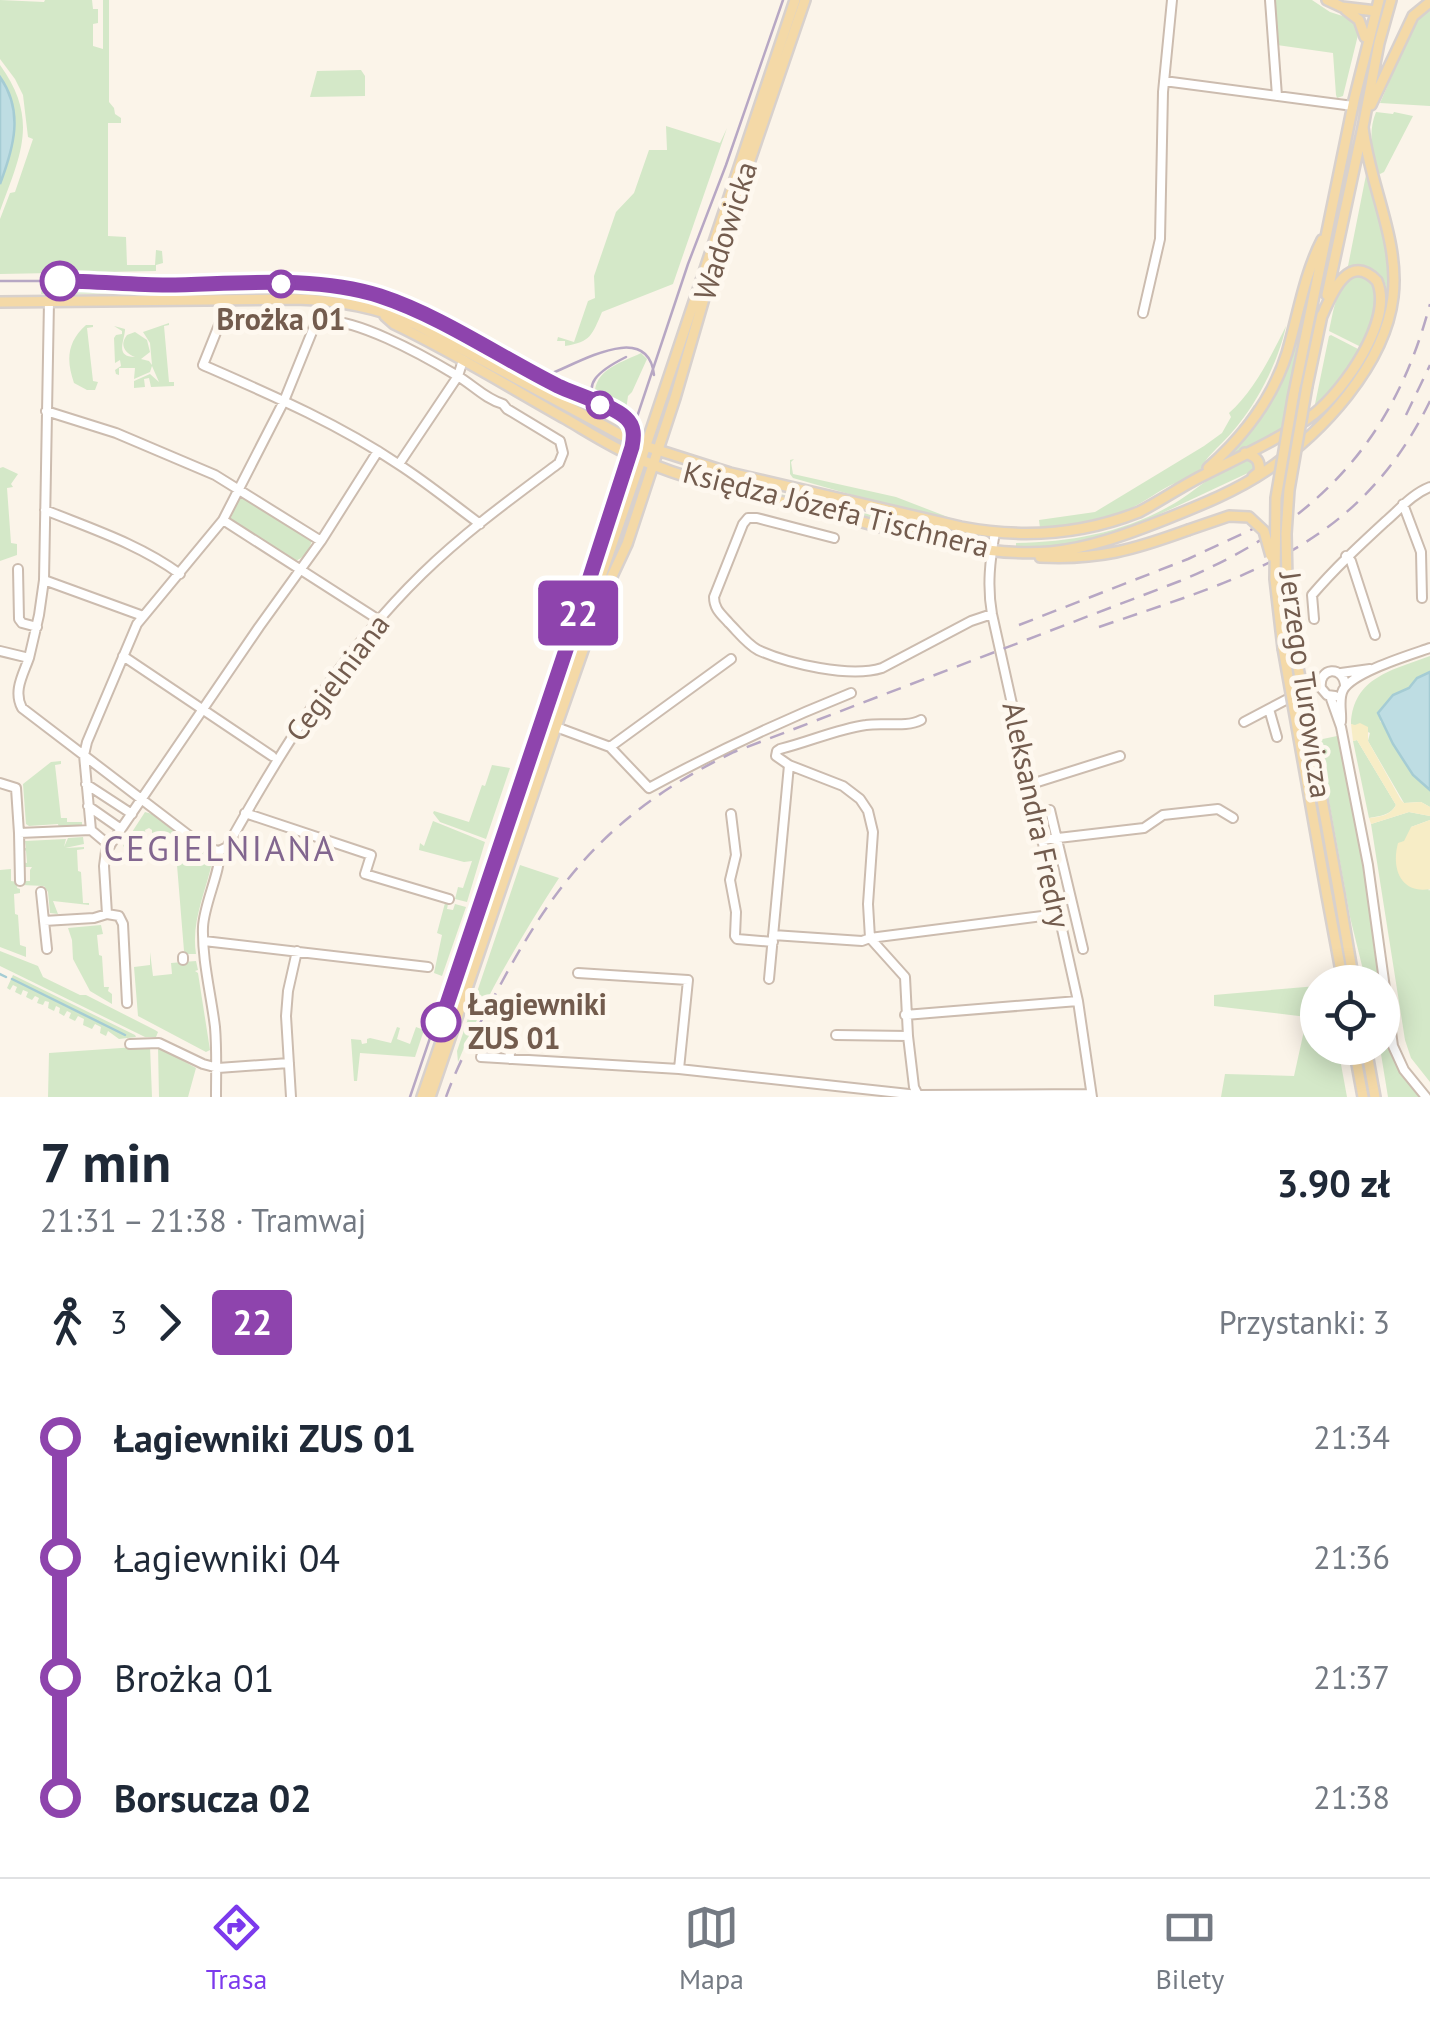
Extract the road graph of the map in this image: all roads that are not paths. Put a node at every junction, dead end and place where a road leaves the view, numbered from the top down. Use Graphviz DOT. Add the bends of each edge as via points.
graph roads {
  1 [pos="795,0"];
  2 [pos="805,0"];
  3 [pos="1172,0"];
  4 [pos="1270,0"];
  5 [pos="1326,0"];
  6 [pos="1379,0"];
  7 [pos="1390,0"];
  8 [pos="1430,2"];
  9 [pos="1342,6"];
  10 [pos="1375,11"];
  11 [pos="1366,45"];
  12 [pos="1164,81"];
  13 [pos="1277,96"];
  14 [pos="1353,106"];
  15 [pos="1364,124"];
  16 [pos="1328,229"];
  17 [pos="49,300"];
  18 [pos="0,302"];
  19 [pos="1143,314"];
  20 [pos="383,315"];
  21 [pos="1322,316"];
  22 [pos="219,325"];
  23 [pos="463,360"];
  24 [pos="458,376"];
  25 [pos="511,381"];
  26 [pos="284,400"];
  27 [pos="503,404"];
  28 [pos="46,411"];
  29 [pos="645,446"];
  30 [pos="658,450"];
  31 [pos="378,451"];
  32 [pos="1245,453"];
  33 [pos="641,460"];
  34 [pos="400,464"];
  35 [pos="654,464"];
  36 [pos="1196,479"];
  37 [pos="1248,482"];
  38 [pos="1430,488"];
  39 [pos="238,489"];
  40 [pos="1403,504"];
  41 [pos="46,510"];
  42 [pos="223,520"];
  43 [pos="480,524"];
  44 [pos="995,532"];
  45 [pos="834,538"];
  46 [pos="321,541"];
  47 [pos="992,550"];
  48 [pos="1018,552"];
  49 [pos="1346,556"];
  50 [pos="300,569"];
  51 [pos="18,570"];
  52 [pos="180,574"];
  53 [pos="1275,579"];
  54 [pos="44,580"];
  55 [pos="1422,598"];
  56 [pos="992,614"];
  57 [pos="143,616"];
  58 [pos="1314,618"];
  59 [pos="379,620"];
  60 [pos="37,627"];
  61 [pos="1376,635"];
  62 [pos="1430,648"];
  63 [pos="0,651"];
  64 [pos="123,656"];
  65 [pos="29,658"];
  66 [pos="731,658"];
  67 [pos="1375,668"];
  68 [pos="1341,674"];
  69 [pos="1320,682"];
  70 [pos="1344,689"];
  71 [pos="851,693"];
  72 [pos="1299,694"];
  73 [pos="1327,694"];
  74 [pos="1269,709"];
  75 [pos="204,710"];
  76 [pos="921,720"];
  77 [pos="1244,722"];
  78 [pos="556,727"];
  79 [pos="1341,727"];
  80 [pos="1277,738"];
  81 [pos="610,746"];
  82 [pos="84,756"];
  83 [pos="272,756"];
  84 [pos="1120,756"];
  85 [pos="789,765"];
  86 [pos="0,782"];
  87 [pos="86,784"];
  88 [pos="1028,785"];
  89 [pos="142,800"];
  90 [pos="88,806"];
  91 [pos="1050,810"];
  92 [pos="245,813"];
  93 [pos="132,814"];
  94 [pos="731,814"];
  95 [pos="1233,818"];
  96 [pos="122,829"];
  97 [pos="91,830"];
  98 [pos="19,833"];
  99 [pos="1056,837"];
  100 [pos="1041,840"];
  101 [pos="114,845"];
  102 [pos="219,851"];
  103 [pos="20,881"];
  104 [pos="41,892"];
  105 [pos="449,899"];
  106 [pos="107,914"];
  107 [pos="1058,914"];
  108 [pos="44,921"];
  109 [pos="773,938"];
  110 [pos="870,938"];
  111 [pos="204,941"];
  112 [pos="1084,948"];
  113 [pos="47,949"];
  114 [pos="297,951"];
  115 [pos="1340,965"];
  116 [pos="1351,965"];
  117 [pos="428,968"];
  118 [pos="578,973"];
  119 [pos="769,979"];
  120 [pos="1078,1001"];
  121 [pos="127,1003"];
  122 [pos="506,1015"];
  123 [pos="906,1015"];
  124 [pos="836,1035"];
  125 [pos="908,1036"];
  126 [pos="130,1044"];
  127 [pos="481,1056"];
  128 [pos="510,1059"];
  129 [pos="289,1063"];
  130 [pos="1357,1065"];
  131 [pos="1369,1065"];
  132 [pos="218,1068"];
  133 [pos="679,1069"];
  134 [pos="919,1096"];
  135 [pos="978,1096"];
  136 [pos="1092,1096"];
  137 [pos="216,1097"];
  138 [pos="291,1097"];
  139 [pos="422,1097"];
  140 [pos="430,1097"];
  141 [pos="1363,1097"];
  142 [pos="1375,1097"];
  143 [pos="1426,1097"];
  1 -- 29 [label="main road, Wadowicka"];
  2 -- 30 [label="main road, Wadowicka"];
  3 -- 12 [label="street"];
  4 -- 13 [label="street"];
  5 -- 9 [label="main road"];
  6 -- 10 [label="main road"];
  7 -- 10 [label="main road"];
  7 -- 15 [label="main road"];
  8 -- 15 [label="main road" via="1413,16"];
  9 -- 10 [label="main road"];
  9 -- 11 [label="main road" via="1359,20"];
  10 -- 11 [label="main road"];
  11 -- 14 [label="main road"];
  12 -- 13 [label="street"];
  12 -- 19 [label="street" via="1160,239"];
  13 -- 14 [label="street"];
  14 -- 16 [label="main road"];
  15 -- 21 [label="main road"];
  15 -- 37 [label="main road, Księdza Józefa Tischnera" via="1394,270 1384,334 1331,416"];
  16 -- 36 [label="main road" via="1274,385 1245,430"];
  16 -- 53 [label="main road, Jerzego Turowicza, bridge" via="1276,498"];
  17 -- 18 [label="main road"];
  17 -- 20 [label="main road" via="318,300"];
  17 -- 28 [label="street"];
  20 -- 23 [label="main road"];
  20 -- 25 [label="main road" via="417,325"];
  21 -- 32 [label="main road, Księdza Józefa Tischnera" via="1348,274 1364,272 1377,281 1375,327 1340,387 1312,416"];
  21 -- 116 [label="main road, Jerzego Turowicza, bridge" via="1289,490 1287,580"];
  22 -- 26 [label="street" via="202,366"];
  23 -- 24 [label="street"];
  23 -- 25 [label="main road"];
  24 -- 26 [label="street" via="365,329 328,320 316,322"];
  24 -- 27 [label="street"];
  24 -- 34 [label="street"];
  25 -- 27 [label="street"];
  25 -- 29 [label="main road, Księdza Józefa Tischnera"];
  25 -- 33 [label="main road, Księdza Józefa Tischnera"];
  26 -- 31 [label="street"];
  26 -- 39 [label="street"];
  27 -- 43 [label="street, Cegielniana" via="560,441 562,458"];
  28 -- 39 [label="street" via="116,434"];
  28 -- 41 [label="street"];
  29 -- 30 [label="main road, Księdza Józefa Tischnera"];
  29 -- 33 [label="main road, Wadowicka"];
  30 -- 35 [label="main road, Wadowicka"];
  30 -- 44 [label="main road, Księdza Józefa Tischnera" via="762,481"];
  31 -- 34 [label="street"];
  31 -- 46 [label="street"];
  32 -- 36 [label="main road, Księdza Józefa Tischnera"];
  32 -- 37 [label="main road" via="1260,467"];
  33 -- 35 [label="main road, Księdza Józefa Tischnera"];
  33 -- 139 [label="main road, Wadowicka"];
  34 -- 43 [label="street"];
  35 -- 47 [label="main road, Księdza Józefa Tischnera"];
  35 -- 78 [label="main road, Wadowicka"];
  36 -- 44 [label="main road, Księdza Józefa Tischnera" via="1140,512 1099,526"];
  37 -- 48 [label="main road, Księdza Józefa Tischnera" via="1119,537 1066,550"];
  38 -- 40 [label="street"];
  39 -- 42 [label="street"];
  39 -- 46 [label="street"];
  40 -- 49 [label="street"];
  40 -- 55 [label="street" via="1421,552"];
  41 -- 52 [label="street" via="126,541"];
  41 -- 54 [label="street"];
  42 -- 50 [label="street"];
  42 -- 52 [label="street"];
  43 -- 59 [label="street, Cegielniana"];
  44 -- 47 [label="street, Aleksandra Fredry"];
  45 -- 56 [label="street" via="748,518 715,606 757,650 856,671 882,668"];
  46 -- 50 [label="street"];
  47 -- 48 [label="main road, Księdza Józefa Tischnera"];
  47 -- 56 [label="street, Aleksandra Fredry"];
  48 -- 53 [label="main road, bridge" via="1096,557 1229,516 1249,517 1264,531"];
  49 -- 58 [label="street" via="1312,595"];
  49 -- 61 [label="street"];
  50 -- 59 [label="street"];
  50 -- 75 [label="street"];
  51 -- 60 [label="street" via="19,619"];
  52 -- 57 [label="street"];
  53 -- 115 [label="main road, Jerzego Turowicza, bridge"];
  54 -- 57 [label="street"];
  54 -- 60 [label="street"];
  56 -- 88 [label="street, Aleksandra Fredry"];
  57 -- 64 [label="street"];
  59 -- 92 [label="street, Cegielniana" via="329,683"];
  60 -- 65 [label="street"];
  62 -- 67 [label="street"];
  63 -- 65 [label="street"];
  64 -- 75 [label="street"];
  64 -- 82 [label="street"];
  65 -- 82 [label="street" via="18,701"];
  66 -- 81 [label="street"];
  67 -- 68 [label="street"];
  67 -- 70 [label="street"];
  68 -- 69 [label="street" via="1329,671"];
  68 -- 70 [label="street"];
  69 -- 72 [label="street"];
  69 -- 73 [label="street"];
  70 -- 73 [label="street"];
  70 -- 79 [label="street"];
  71 -- 81 [label="street" via="764,728 649,788"];
  72 -- 73 [label="street"];
  72 -- 74 [label="street"];
  73 -- 79 [label="street"];
  74 -- 77 [label="street"];
  74 -- 80 [label="street"];
  75 -- 83 [label="street"];
  75 -- 89 [label="street"];
  76 -- 85 [label="street" via="869,724 780,749 777,760"];
  78 -- 81 [label="street"];
  78 -- 140 [label="main road, Wadowicka"];
  79 -- 143 [label="street" via="1392,1042"];
  82 -- 87 [label="street"];
  82 -- 89 [label="street"];
  84 -- 88 [label="street"];
  85 -- 109 [label="street"];
  85 -- 110 [label="street" via="843,786 868,811 874,832"];
  86 -- 98 [label="street" via="16,788"];
  87 -- 90 [label="street"];
  87 -- 93 [label="street"];
  88 -- 100 [label="street, Aleksandra Fredry"];
  89 -- 93 [label="street"];
  89 -- 102 [label="street"];
  90 -- 96 [label="street"];
  90 -- 97 [label="street"];
  91 -- 99 [label="street"];
  92 -- 102 [label="street, Cegielniana"];
  92 -- 105 [label="street" via="372,855 365,874"];
  93 -- 96 [label="street"];
  94 -- 109 [label="street" via="735,936"];
  95 -- 99 [label="street" via="1218,808 1164,815 1144,828"];
  96 -- 101 [label="street"];
  97 -- 98 [label="street"];
  97 -- 101 [label="street"];
  98 -- 103 [label="street"];
  99 -- 100 [label="street"];
  99 -- 112 [label="street"];
  100 -- 107 [label="street, Aleksandra Fredry"];
  101 -- 106 [label="street" via="104,866"];
  102 -- 111 [label="street, Cegielniana"];
  104 -- 108 [label="street"];
  106 -- 108 [label="street"];
  106 -- 121 [label="street" via="122,924"];
  107 -- 110 [label="street"];
  107 -- 120 [label="street, Aleksandra Fredry"];
  108 -- 113 [label="street"];
  109 -- 110 [label="street"];
  109 -- 119 [label="street"];
  110 -- 123 [label="street" via="905,977"];
  111 -- 114 [label="street"];
  111 -- 132 [label="street, Cegielniana"];
  114 -- 117 [label="street"];
  114 -- 129 [label="street" via="286,1016"];
  118 -- 133 [label="street" via="688,980"];
  120 -- 123 [label="street"];
  120 -- 136 [label="street, Aleksandra Fredry"];
  122 -- 128 [label="street"];
  123 -- 125 [label="street"];
  124 -- 125 [label="street"];
  125 -- 134 [label="street"];
  126 -- 132 [label="street" via="163,1044"];
  127 -- 128 [label="street"];
  128 -- 133 [label="street"];
  129 -- 132 [label="street"];
  129 -- 138 [label="street"];
  130 -- 141 [label="main road"];
  131 -- 142 [label="main road"];
  132 -- 137 [label="street, Cegielniana"];
  133 -- 134 [label="street"];
  134 -- 135 [label="street"];
  135 -- 136 [label="street"];
}
